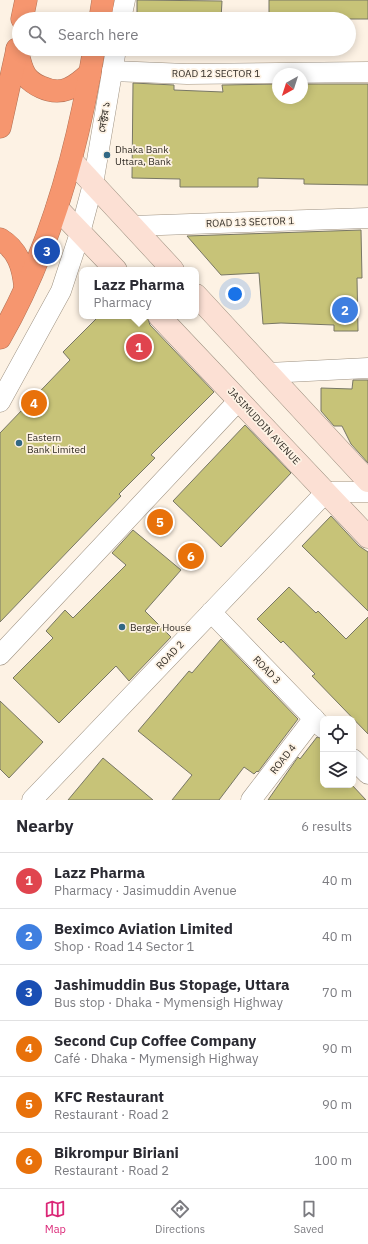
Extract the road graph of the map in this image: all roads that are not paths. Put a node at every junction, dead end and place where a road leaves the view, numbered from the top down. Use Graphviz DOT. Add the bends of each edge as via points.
graph roads {
  1 [pos="26,0"];
  2 [pos="103,0"];
  3 [pos="125,0"];
  4 [pos="23,12"];
  5 [pos="101,12"];
  6 [pos="122,12"];
  7 [pos="15,56"];
  8 [pos="21,56"];
  9 [pos="93,56"];
  10 [pos="115,56"];
  11 [pos="112,71"];
  12 [pos="368,72"];
  13 [pos="90,73"];
  14 [pos="0,127"];
  15 [pos="72,161"];
  16 [pos="93,184"];
  17 [pos="57,208"];
  18 [pos="368,218"];
  19 [pos="132,226"];
  20 [pos="80,233"];
  21 [pos="0,239"];
  22 [pos="113,267"];
  23 [pos="170,267"];
  24 [pos="25,287"];
  25 [pos="199,298"];
  26 [pos="162,319"];
  27 [pos="0,338"];
  28 [pos="368,368"];
  29 [pos="268,373"];
  30 [pos="239,400"];
  31 [pos="0,402"];
  32 [pos="368,481"];
  33 [pos="326,492"];
  34 [pos="368,492"];
  35 [pos="368,537"];
  36 [pos="211,612"];
  37 [pos="0,655"];
  38 [pos="319,723"];
  39 [pos="356,762"];
  40 [pos="368,774"];
  41 [pos="32,800"];
  42 [pos="251,800"];
  1 -- 4 [label="highway"];
  2 -- 5 [label="highway"];
  3 -- 6 [label="street"];
  7 -- 14 [label="highway"];
  8 -- 13 [label="highway" via="26,76 36,85 50,91 62,91 76,85"];
  9 -- 13 [label="highway"];
  10 -- 11 [label="street, সেক্টর ১"];
  11 -- 12 [label="street, ROAD 12 SECTOR 1" via="188,74"];
  11 -- 16 [label="street, সেক্টর ১"];
  13 -- 15 [label="highway"];
  15 -- 16 [label="street"];
  15 -- 17 [label="highway"];
  16 -- 19 [label="street"];
  16 -- 20 [label="street, সেক্টর ১"];
  17 -- 20 [label="street"];
  17 -- 24 [label="highway"];
  18 -- 19 [label="street, ROAD 13 SECTOR 1"];
  19 -- 23 [label="street"];
  20 -- 22 [label="street"];
  20 -- 31 [label="street, সেক্টর ১" via="61,291"];
  21 -- 24 [label="highway" via="13,249 20,261"];
  24 -- 27 [label="highway"];
  25 -- 29 [label="street"];
  26 -- 30 [label="street, JASIMUDDIN AVENUE"];
  28 -- 29 [label="street"];
  29 -- 32 [label="street"];
  30 -- 33 [label="street, JASIMUDDIN AVENUE"];
  30 -- 37 [label="street"];
  33 -- 34 [label="street"];
  33 -- 35 [label="street, JASIMUDDIN AVENUE"];
  33 -- 36 [label="street, ROAD 2"];
  36 -- 38 [label="street, ROAD 3"];
  36 -- 41 [label="street, ROAD 2"];
  38 -- 42 [label="street, ROAD 4"];
  39 -- 40 [label="street"];
}
